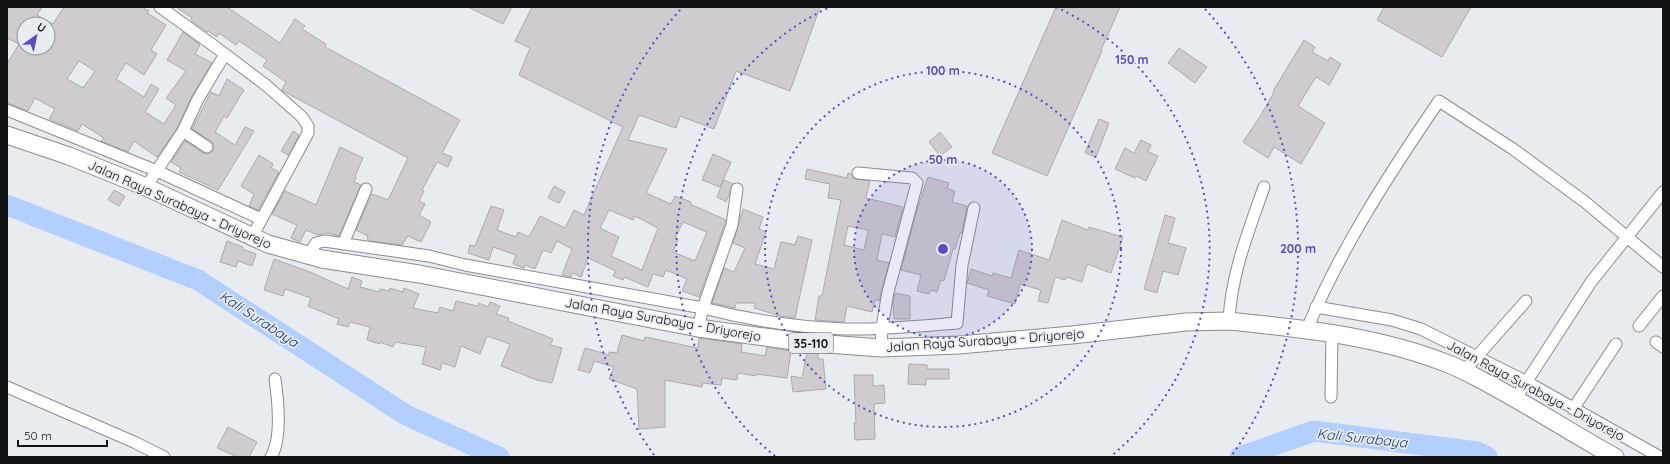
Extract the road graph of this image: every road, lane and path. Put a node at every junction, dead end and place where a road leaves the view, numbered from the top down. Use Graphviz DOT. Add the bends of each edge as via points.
graph roads {
  1 [pos="160,7"];
  2 [pos="225,54"];
  3 [pos="7,110"];
  4 [pos="183,131"];
  5 [pos="7,135"];
  6 [pos="207,147"];
  7 [pos="157,171"];
  8 [pos="858,173"];
  9 [pos="146,187"];
  10 [pos="1264,187"];
  11 [pos="366,189"];
  12 [pos="737,189"];
  13 [pos="1663,192"];
  14 [pos="974,208"];
  15 [pos="261,219"];
  16 [pos="252,237"];
  17 [pos="1627,238"];
  18 [pos="343,244"];
  19 [pos="308,255"];
  20 [pos="1663,267"];
  21 [pos="1663,296"];
  22 [pos="1526,301"];
  23 [pos="1316,307"];
  24 [pos="703,308"];
  25 [pos="1229,321"];
  26 [pos="923,326"];
  27 [pos="1639,326"];
  28 [pos="698,328"];
  29 [pos="882,328"];
  30 [pos="1307,329"];
  31 [pos="1332,332"];
  32 [pos="1616,344"];
  33 [pos="924,347"];
  34 [pos="881,348"];
  35 [pos="1476,356"];
  36 [pos="1464,371"];
  37 [pos="275,379"];
  38 [pos="1527,382"];
  39 [pos="7,387"];
  40 [pos="1331,397"];
  41 [pos="1516,398"];
  42 [pos="1573,409"];
  43 [pos="164,457"];
  44 [pos="271,457"];
  45 [pos="1615,457"];
  46 [pos="1660,457"];
  1 -- 2 [label="street"];
  2 -- 4 [label="street" via="198,99"];
  2 -- 15 [label="street" via="267,86 302,117 308,126 308,133"];
  3 -- 7 [label="street, Jalan Raya Surabaya - Driyorejo"];
  4 -- 6 [label="street"];
  4 -- 7 [label="street"];
  5 -- 9 [label="main road, Jalan Raya Surabaya - Driyorejo / 35-110" via="69,156"];
  7 -- 9 [label="street"];
  7 -- 15 [label="street, Jalan Raya Surabaya - Driyorejo"];
  8 -- 29 [label="street" via="912,178 917,183 888,292"];
  9 -- 16 [label="main road, Jalan Raya Surabaya - Driyorejo / 35-110"];
  10 -- 25 [label="street" via="1230,297"];
  11 -- 18 [label="street"];
  12 -- 24 [label="street" via="732,225"];
  13 -- 17 [label="street"];
  14 -- 26 [label="street, Jalan Raya Surabaya - Driyorejo" via="962,265 958,323"];
  15 -- 16 [label="street"];
  16 -- 19 [label="main road, Jalan Raya Surabaya - Driyorejo / 35-110"];
  17 -- 20 [label="street"];
  17 -- 23 [label="street" via="1585,202 1519,153 1439,101 1353,234"];
  17 -- 38 [label="street" via="1591,282"];
  18 -- 19 [label="street, Jalan Raya Surabaya - Driyorejo" via="319,241"];
  18 -- 24 [label="street, Jalan Raya Surabaya - Driyorejo" via="429,256 465,265"];
  19 -- 28 [label="main road, Jalan Raya Surabaya - Driyorejo / 35-110"];
  21 -- 27 [label="street"];
  22 -- 35 [label="street"];
  23 -- 30 [label="street"];
  23 -- 35 [label="street, Jalan Raya Surabaya - Driyorejo" via="1392,320 1421,330"];
  24 -- 28 [label="street"];
  24 -- 29 [label="street, Jalan Raya Surabaya - Driyorejo" via="736,316 804,326"];
  25 -- 30 [label="main road, Jalan Raya Surabaya - Driyorejo / 35-110"];
  25 -- 33 [label="main road, Jalan Raya Surabaya - Driyorejo / 35-110" via="1186,322 1072,335"];
  26 -- 29 [label="street, Jalan Raya Surabaya - Driyorejo"];
  26 -- 33 [label="street"];
  28 -- 34 [label="main road, Jalan Raya Surabaya - Driyorejo / 35-110" via="801,342"];
  29 -- 34 [label="street"];
  30 -- 31 [label="main road, Jalan Raya Surabaya - Driyorejo / 35-110"];
  31 -- 36 [label="main road, Jalan Raya Surabaya - Driyorejo / 35-110" via="1401,347"];
  31 -- 40 [label="street"];
  32 -- 42 [label="street"];
  33 -- 34 [label="main road, Jalan Raya Surabaya - Driyorejo / 35-110"];
  35 -- 36 [label="street"];
  35 -- 38 [label="street, Jalan Raya Surabaya - Driyorejo"];
  36 -- 41 [label="main road, Jalan Raya Surabaya - Driyorejo / 35-110"];
  37 -- 44 [label="street" via="278,399 277,429 275,450"];
  38 -- 41 [label="street"];
  38 -- 42 [label="street, Jalan Raya Surabaya - Driyorejo"];
  39 -- 43 [label="street"];
  41 -- 45 [label="main road, Jalan Raya Surabaya - Driyorejo / 35-110"];
  42 -- 46 [label="street, Jalan Raya Surabaya - Driyorejo"];
}
